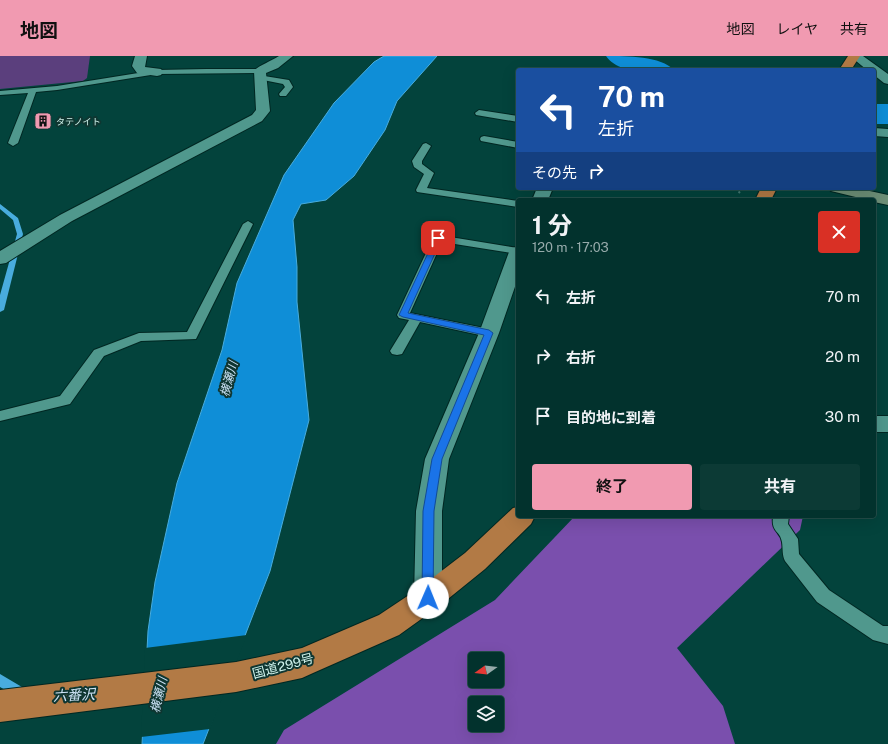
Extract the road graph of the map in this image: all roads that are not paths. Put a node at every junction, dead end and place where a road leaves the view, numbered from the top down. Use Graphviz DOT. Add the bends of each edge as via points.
graph roads {
  1 [pos="141,56"];
  2 [pos="287,56"];
  3 [pos="855,56"];
  4 [pos="846,68"];
  5 [pos="872,68"];
  6 [pos="876,71"];
  7 [pos="157,72"];
  8 [pos="261,74"];
  9 [pos="888,80"];
  10 [pos="876,81"];
  11 [pos="33,90"];
  12 [pos="0,93"];
  13 [pos="283,94"];
  14 [pos="479,113"];
  15 [pos="516,119"];
  16 [pos="876,132"];
  17 [pos="888,133"];
  18 [pos="484,139"];
  19 [pos="13,143"];
  20 [pos="516,145"];
  21 [pos="426,146"];
  22 [pos="845,190"];
  23 [pos="425,191"];
  24 [pos="419,200"];
  25 [pos="888,200"];
  26 [pos="516,204"];
  27 [pos="248,224"];
  28 [pos="516,251"];
  29 [pos="516,257"];
  30 [pos="0,259"];
  31 [pos="416,318"];
  32 [pos="489,333"];
  33 [pos="397,351"];
  34 [pos="0,416"];
  35 [pos="876,424"];
  36 [pos="888,424"];
  37 [pos="520,518"];
  38 [pos="781,518"];
  39 [pos="428,598"];
  40 [pos="888,635"];
  41 [pos="0,706"];
  1 -- 7 [label="street" via="138,66 141,70"];
  2 -- 8 [label="street"];
  3 -- 4 [label="highway"];
  3 -- 5 [label="street"];
  6 -- 9 [label="street"];
  7 -- 8 [label="lane" via="206,70"];
  7 -- 11 [label="lane"];
  8 -- 13 [label="lane" via="286,82 288,87"];
  8 -- 30 [label="street" via="263,111 257,118 66,218"];
  9 -- 10 [label="street"];
  11 -- 12 [label="lane"];
  11 -- 19 [label="lane"];
  14 -- 15 [label="lane"];
  16 -- 17 [label="street"];
  18 -- 20 [label="lane"];
  21 -- 23 [label="lane" via="417,161 417,165 429,173 421,190"];
  22 -- 25 [label="street"];
  23 -- 24 [label="lane"];
  23 -- 26 [label="lane"];
  27 -- 34 [label="lane" via="190,336 139,337 99,353 65,400"];
  28 -- 31 [label="lane" via="438,238 403,315"];
  29 -- 32 [label="street"];
  31 -- 32 [label="lane"];
  31 -- 33 [label="lane"];
  32 -- 39 [label="street" via="437,459 429,511"];
  35 -- 36 [label="street"];
  37 -- 39 [label="highway, 国道299号" via="475,561"];
  38 -- 40 [label="lane" via="780,525 790,539 791,556 823,596 880,634"];
  39 -- 41 [label="highway, 国道299号" via="389,624 302,663 236,677"];
}
